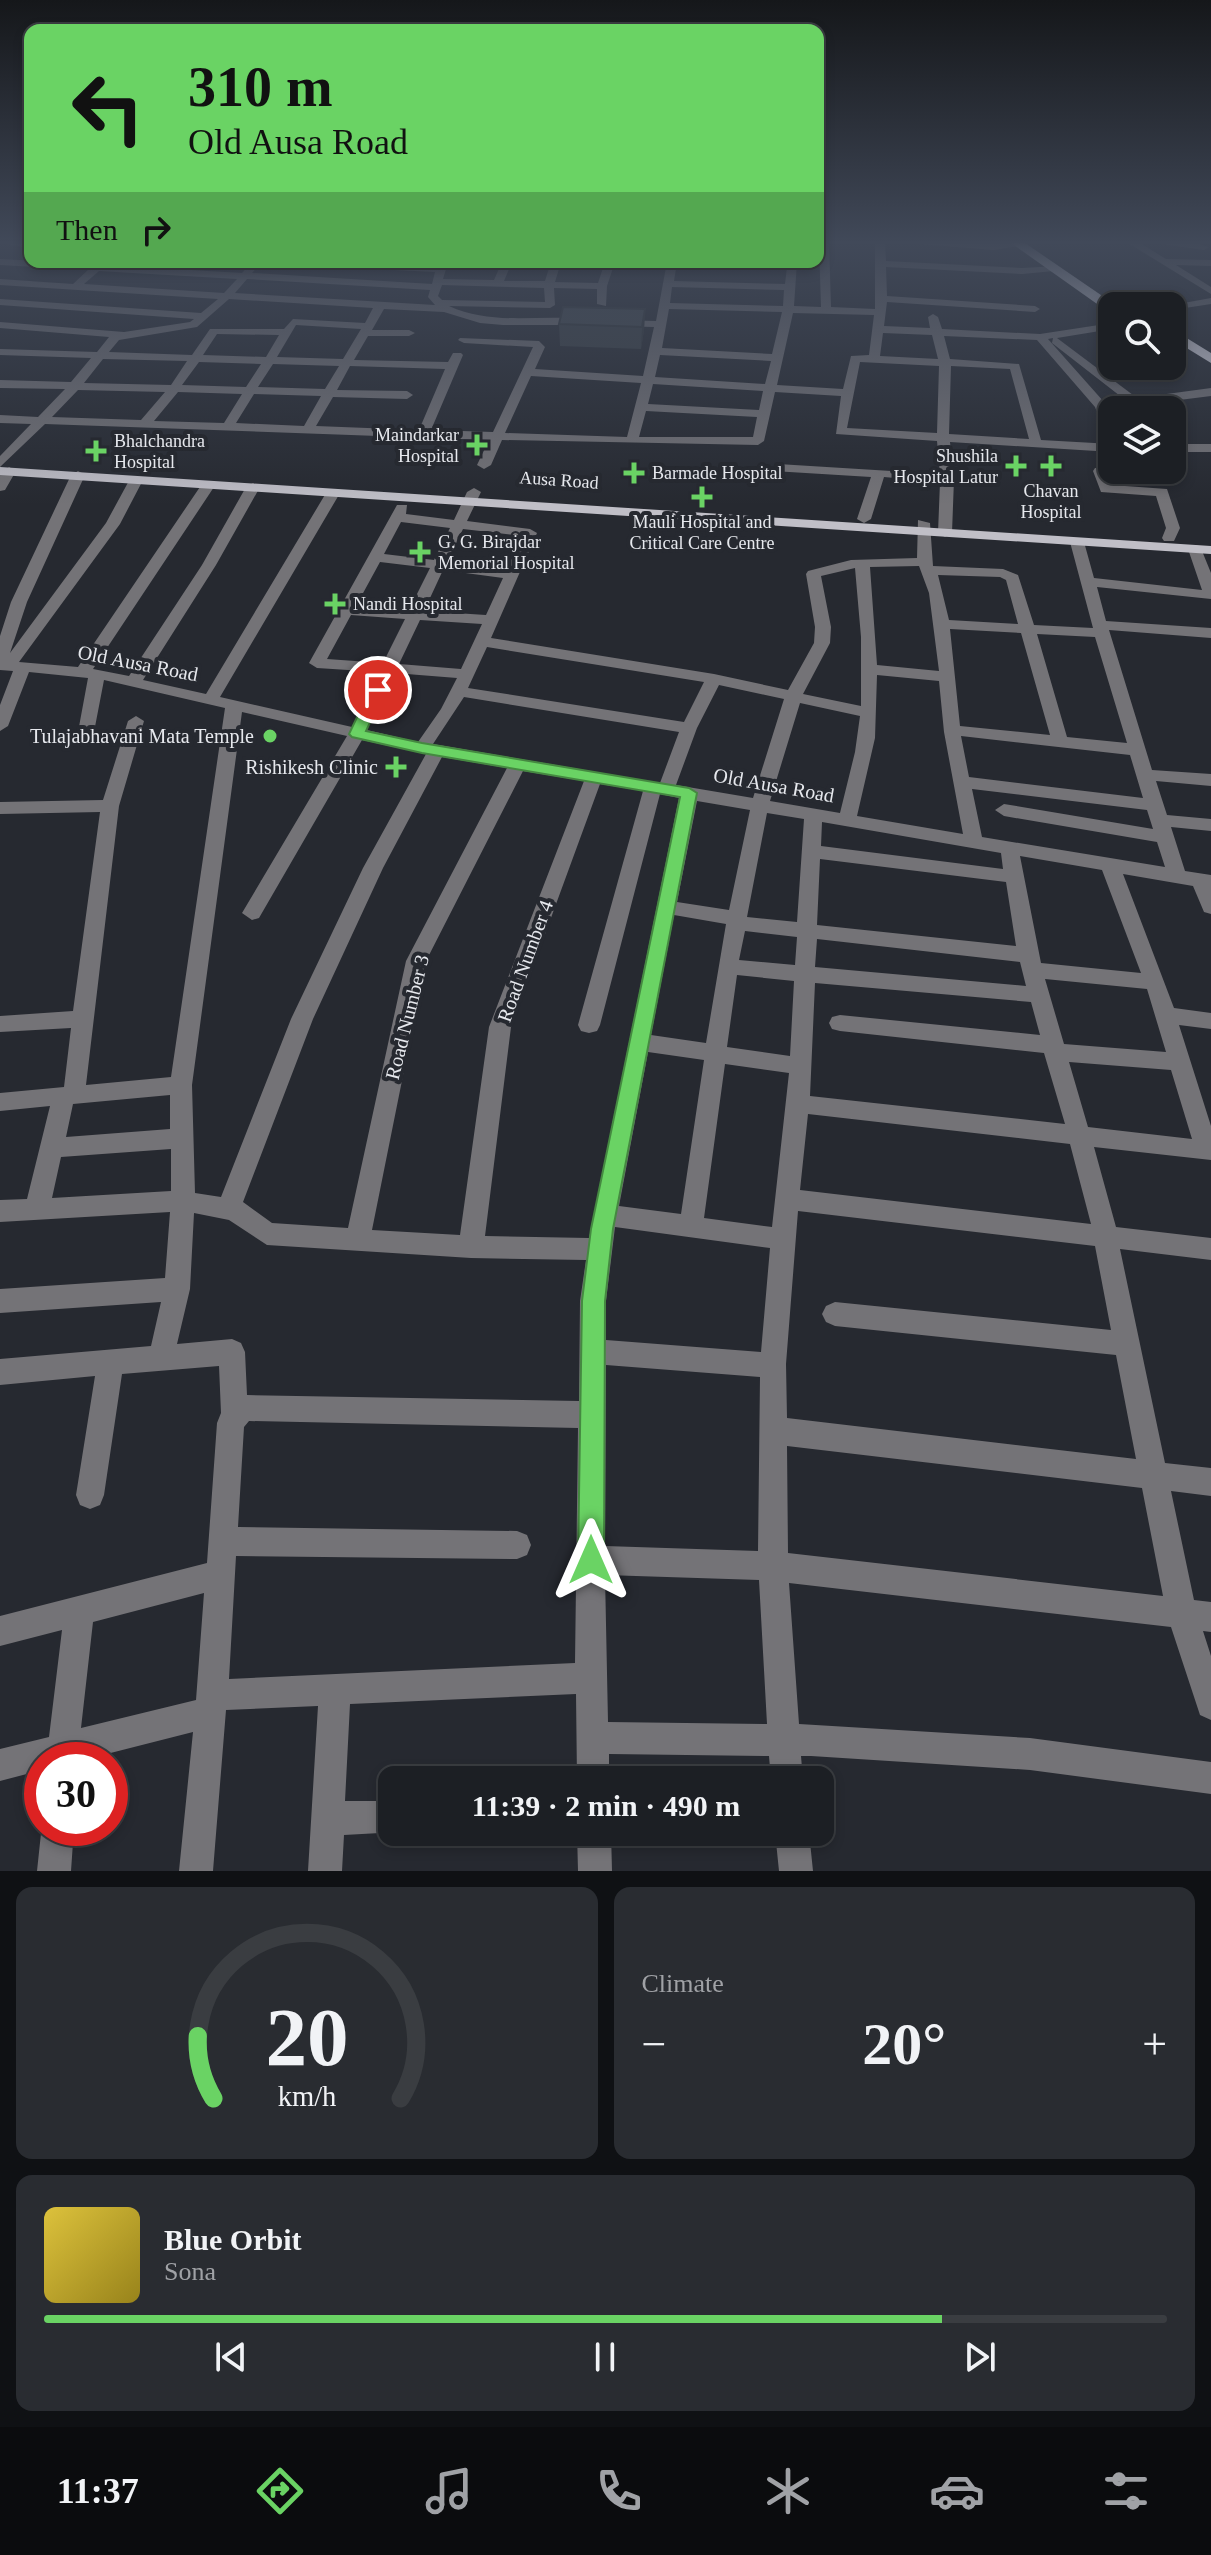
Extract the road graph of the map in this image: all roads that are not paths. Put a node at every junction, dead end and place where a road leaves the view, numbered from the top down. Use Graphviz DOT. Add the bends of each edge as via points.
graph roads {
  1 [pos="72,330"];
  2 [pos="158,330"];
  3 [pos="216,330"];
  4 [pos="288,330"];
  5 [pos="365,330"];
  6 [pos="380,330"];
  7 [pos="469,330"];
  8 [pos="661,330"];
  9 [pos="783,330"];
  10 [pos="879,330"];
  11 [pos="904,330"];
  12 [pos="1086,330"];
  13 [pos="937,332"];
  14 [pos="409,333"];
  15 [pos="120,334"];
  16 [pos="988,335"];
  17 [pos="1045,337"];
  18 [pos="464,340"];
  19 [pos="1186,342"];
  20 [pos="656,351"];
  21 [pos="0,352"];
  22 [pos="26,353"];
  23 [pos="99,355"];
  24 [pos="197,357"];
  25 [pos="777,358"];
  26 [pos="1186,358"];
  27 [pos="271,359"];
  28 [pos="874,359"];
  29 [pos="1211,359"];
  30 [pos="347,361"];
  31 [pos="945,362"];
  32 [pos="992,365"];
  33 [pos="452,366"];
  34 [pos="528,372"];
  35 [pos="1211,374"];
  36 [pos="0,376"];
  37 [pos="649,379"];
  38 [pos="0,384"];
  39 [pos="73,388"];
  40 [pos="770,388"];
  41 [pos="174,389"];
  42 [pos="251,391"];
  43 [pos="1211,392"];
  44 [pos="329,393"];
  45 [pos="848,393"];
  46 [pos="407,395"];
  47 [pos="1127,396"];
  48 [pos="1181,396"];
  49 [pos="1098,402"];
  50 [pos="641,407"];
  51 [pos="764,414"];
  52 [pos="0,419"];
  53 [pos="39,421"];
  54 [pos="144,424"];
  55 [pos="228,426"];
  56 [pos="308,429"];
  57 [pos="424,433"];
  58 [pos="500,436"];
  59 [pos="943,438"];
  60 [pos="632,441"];
  61 [pos="1036,443"];
  62 [pos="1098,447"];
  63 [pos="1186,448"];
  64 [pos="1211,448"];
  65 [pos="484,465"];
  66 [pos="2,467"];
  67 [pos="778,468"];
  68 [pos="879,473"];
  69 [pos="78,475"];
  70 [pos="947,479"];
  71 [pos="136,480"];
  72 [pos="209,484"];
  73 [pos="1104,484"];
  74 [pos="0,487"];
  75 [pos="253,487"];
  76 [pos="333,493"];
  77 [pos="471,497"];
  78 [pos="407,498"];
  79 [pos="397,517"];
  80 [pos="864,519"];
  81 [pos="461,523"];
  82 [pos="923,527"];
  83 [pos="946,529"];
  84 [pos="1169,538"];
  85 [pos="1211,540"];
  86 [pos="1077,542"];
  87 [pos="1195,549"];
  88 [pos="1211,550"];
  89 [pos="375,557"];
  90 [pos="862,564"];
  91 [pos="437,566"];
  92 [pos="927,566"];
  93 [pos="513,575"];
  94 [pos="1088,582"];
  95 [pos="1210,587"];
  96 [pos="346,610"];
  97 [pos="414,614"];
  98 [pos="489,620"];
  99 [pos="940,624"];
  100 [pos="1028,628"];
  101 [pos="1101,629"];
  102 [pos="1211,633"];
  103 [pos="480,641"];
  104 [pos="8,664"];
  105 [pos="388,668"];
  106 [pos="868,669"];
  107 [pos="90,674"];
  108 [pos="467,674"];
  109 [pos="948,677"];
  110 [pos="714,679"];
  111 [pos="133,683"];
  112 [pos="458,691"];
  113 [pos="794,695"];
  114 [pos="210,700"];
  115 [pos="234,706"];
  116 [pos="869,713"];
  117 [pos="136,721"];
  118 [pos="0,726"];
  119 [pos="689,728"];
  120 [pos="952,730"];
  121 [pos="86,732"];
  122 [pos="357,734"];
  123 [pos="1060,742"];
  124 [pos="429,750"];
  125 [pos="1138,750"];
  126 [pos="518,764"];
  127 [pos="1146,775"];
  128 [pos="594,777"];
  129 [pos="1211,780"];
  130 [pos="962,782"];
  131 [pos="669,790"];
  132 [pos="760,804"];
  133 [pos="110,806"];
  134 [pos="0,808"];
  135 [pos="1004,810"];
  136 [pos="813,813"];
  137 [pos="847,820"];
  138 [pos="1160,820"];
  139 [pos="1211,825"];
  140 [pos="974,841"];
  141 [pos="1009,847"];
  142 [pos="810,851"];
  143 [pos="1110,865"];
  144 [pos="1177,876"];
  145 [pos="1015,877"];
  146 [pos="1206,881"];
  147 [pos="666,907"];
  148 [pos="1211,907"];
  149 [pos="252,913"];
  150 [pos="736,921"];
  151 [pos="805,931"];
  152 [pos="1030,963"];
  153 [pos="728,967"];
  154 [pos="802,973"];
  155 [pos="1155,982"];
  156 [pos="1039,995"];
  157 [pos="1164,1015"];
  158 [pos="83,1019"];
  159 [pos="1211,1021"];
  160 [pos="840,1023"];
  161 [pos="0,1024"];
  162 [pos="589,1025"];
  163 [pos="639,1042"];
  164 [pos="1054,1048"];
  165 [pos="716,1054"];
  166 [pos="1179,1062"];
  167 [pos="800,1066"];
  168 [pos="181,1085"];
  169 [pos="69,1095"];
  170 [pos="0,1102"];
  171 [pos="798,1104"];
  172 [pos="1079,1136"];
  173 [pos="182,1138"];
  174 [pos="52,1148"];
  175 [pos="1209,1150"];
  176 [pos="785,1199"];
  177 [pos="183,1201"];
  178 [pos="229,1208"];
  179 [pos="37,1209"];
  180 [pos="0,1211"];
  181 [pos="605,1215"];
  182 [pos="691,1226"];
  183 [pos="1105,1236"];
  184 [pos="782,1239"];
  185 [pos="357,1241"];
  186 [pos="471,1247"];
  187 [pos="599,1249"];
  188 [pos="1211,1249"];
  189 [pos="177,1289"];
  190 [pos="0,1301"];
  191 [pos="835,1314"];
  192 [pos="1127,1344"];
  193 [pos="593,1351"];
  194 [pos="161,1358"];
  195 [pos="110,1363"];
  196 [pos="773,1364"];
  197 [pos="0,1372"];
  198 [pos="235,1414"];
  199 [pos="592,1415"];
  200 [pos="771,1430"];
  201 [pos="1153,1473"];
  202 [pos="1211,1482"];
  203 [pos="90,1495"];
  204 [pos="223,1541"];
  205 [pos="517,1545"];
  206 [pos="591,1560"];
  207 [pos="773,1566"];
  208 [pos="222,1574"];
  209 [pos="1181,1611"];
  210 [pos="79,1612"];
  211 [pos="1211,1617"];
  212 [pos="0,1631"];
  213 [pos="591,1678"];
  214 [pos="335,1690"];
  215 [pos="211,1704"];
  216 [pos="1211,1704"];
  217 [pos="592,1738"];
  218 [pos="782,1739"];
  219 [pos="64,1742"];
  220 [pos="101,1742"];
  221 [pos="24,1761"];
  222 [pos="0,1765"];
  223 [pos="593,1766"];
  224 [pos="785,1766"];
  225 [pos="1211,1778"];
  226 [pos="328,1818"];
  227 [pos="378,1818"];
  228 [pos="56,1846"];
  229 [pos="594,1846"];
  230 [pos="793,1846"];
  231 [pos="54,1871"];
  232 [pos="196,1871"];
  233 [pos="325,1871"];
  234 [pos="595,1871"];
  235 [pos="796,1871"];
  1 -- 15 [label="street"];
  2 -- 15 [label="street"];
  3 -- 24 [label="street"];
  4 -- 27 [label="street"];
  5 -- 30 [label="street"];
  6 -- 14 [label="street"];
  7 -- 18 [label="street"];
  8 -- 20 [label="street"];
  9 -- 25 [label="street"];
  10 -- 28 [label="street"];
  11 -- 13 [label="street"];
  12 -- 17 [label="street"];
  13 -- 16 [label="street"];
  13 -- 31 [label="street"];
  15 -- 23 [label="street"];
  16 -- 17 [label="street"];
  16 -- 32 [label="street"];
  17 -- 47 [label="street"];
  17 -- 49 [label="street"];
  18 -- 33 [label="street"];
  18 -- 34 [label="street" via="535,343 539,347"];
  19 -- 29 [label="highway"];
  20 -- 25 [label="street"];
  20 -- 37 [label="street"];
  21 -- 22 [label="street"];
  22 -- 23 [label="street"];
  22 -- 36 [label="street"];
  23 -- 24 [label="street"];
  23 -- 39 [label="street"];
  24 -- 27 [label="street"];
  24 -- 41 [label="street"];
  25 -- 40 [label="street"];
  26 -- 35 [label="highway"];
  27 -- 30 [label="street"];
  27 -- 42 [label="street"];
  28 -- 31 [label="street"];
  28 -- 45 [label="street" via="855,358"];
  30 -- 33 [label="street"];
  30 -- 44 [label="street"];
  31 -- 32 [label="street"];
  31 -- 59 [label="street"];
  32 -- 61 [label="street" via="1015,366"];
  33 -- 57 [label="street"];
  34 -- 37 [label="street"];
  34 -- 58 [label="street"];
  37 -- 40 [label="street"];
  37 -- 50 [label="street"];
  38 -- 39 [label="street"];
  39 -- 41 [label="street"];
  39 -- 53 [label="street"];
  40 -- 45 [label="street"];
  40 -- 51 [label="street"];
  41 -- 42 [label="street"];
  41 -- 54 [label="street"];
  42 -- 44 [label="street"];
  42 -- 55 [label="street"];
  43 -- 48 [label="street"];
  44 -- 46 [label="street"];
  44 -- 56 [label="street"];
  45 -- 59 [label="street" via="840,431"];
  50 -- 51 [label="street"];
  50 -- 60 [label="street"];
  51 -- 60 [label="street" via="758,441"];
  52 -- 53 [label="street"];
  53 -- 54 [label="street"];
  53 -- 66 [label="street"];
  54 -- 55 [label="street"];
  55 -- 56 [label="street"];
  56 -- 57 [label="street"];
  57 -- 58 [label="street"];
  58 -- 60 [label="street"];
  58 -- 65 [label="street"];
  59 -- 61 [label="street"];
  59 -- 70 [label="street"];
  61 -- 62 [label="street"];
  63 -- 64 [label="street"];
  66 -- 69 [label="main road"];
  66 -- 74 [label="street"];
  66 -- 77 [label="main road, Ausa Road"];
  67 -- 68 [label="street"];
  68 -- 70 [label="street"];
  68 -- 80 [label="street"];
  69 -- 71 [label="main road"];
  69 -- 104 [label="street" via="19,602"];
  70 -- 83 [label="street"];
  71 -- 72 [label="main road"];
  71 -- 104 [label="street" via="113,524"];
  72 -- 75 [label="main road"];
  72 -- 107 [label="street"];
  73 -- 84 [label="street" via="1106,489 1162,492 1173,528"];
  75 -- 76 [label="main road"];
  75 -- 111 [label="street"];
  76 -- 78 [label="main road"];
  76 -- 114 [label="street"];
  77 -- 78 [label="main road"];
  77 -- 80 [label="main road, Ausa Road"];
  77 -- 81 [label="street"];
  77 -- 82 [label="main road"];
  78 -- 79 [label="street"];
  79 -- 81 [label="street"];
  79 -- 89 [label="street"];
  80 -- 82 [label="main road, Ausa Road"];
  81 -- 91 [label="street"];
  81 -- 93 [label="street" via="530,533"];
  82 -- 83 [label="main road"];
  82 -- 92 [label="street"];
  83 -- 84 [label="main road"];
  83 -- 86 [label="main road"];
  84 -- 85 [label="main road"];
  86 -- 87 [label="main road"];
  86 -- 94 [label="street"];
  87 -- 88 [label="main road"];
  87 -- 95 [label="street"];
  89 -- 91 [label="street"];
  89 -- 96 [label="street"];
  90 -- 92 [label="street"];
  90 -- 106 [label="street"];
  90 -- 113 [label="street" via="813,574 822,643"];
  91 -- 93 [label="street"];
  91 -- 97 [label="street"];
  92 -- 99 [label="street"];
  92 -- 100 [label="street" via="1009,574"];
  93 -- 98 [label="street"];
  94 -- 95 [label="street"];
  94 -- 101 [label="street"];
  96 -- 97 [label="street"];
  96 -- 105 [label="street" via="317,663"];
  97 -- 98 [label="street"];
  97 -- 105 [label="street"];
  98 -- 103 [label="street"];
  99 -- 100 [label="street"];
  99 -- 109 [label="street"];
  100 -- 101 [label="street"];
  100 -- 123 [label="street"];
  101 -- 102 [label="street"];
  101 -- 125 [label="street"];
  103 -- 108 [label="street"];
  103 -- 110 [label="street"];
  104 -- 107 [label="street, Old Ausa Road"];
  104 -- 118 [label="street"];
  105 -- 108 [label="street"];
  105 -- 122 [label="street"];
  106 -- 109 [label="street"];
  106 -- 116 [label="street"];
  107 -- 111 [label="street, Old Ausa Road"];
  107 -- 121 [label="street"];
  108 -- 112 [label="street"];
  109 -- 120 [label="street"];
  110 -- 113 [label="street"];
  110 -- 119 [label="street"];
  111 -- 114 [label="street, Old Ausa Road"];
  112 -- 119 [label="street"];
  112 -- 124 [label="street"];
  113 -- 116 [label="street"];
  113 -- 132 [label="street"];
  114 -- 115 [label="street, Old Ausa Road"];
  115 -- 122 [label="street, Old Ausa Road"];
  115 -- 168 [label="street"];
  116 -- 137 [label="street"];
  117 -- 133 [label="street"];
  119 -- 131 [label="street"];
  120 -- 123 [label="street"];
  120 -- 130 [label="street"];
  122 -- 124 [label="street, Old Ausa Road"];
  122 -- 149 [label="street"];
  123 -- 125 [label="street"];
  124 -- 126 [label="street, Old Ausa Road"];
  124 -- 178 [label="street" via="302,1019"];
  125 -- 127 [label="street"];
  126 -- 128 [label="street, Old Ausa Road"];
  126 -- 185 [label="street, Road Number 3" via="416,961"];
  127 -- 129 [label="street"];
  127 -- 138 [label="street"];
  128 -- 131 [label="street, Old Ausa Road"];
  128 -- 186 [label="street, Road Number 4" via="500,1027"];
  130 -- 138 [label="street"];
  130 -- 140 [label="street"];
  131 -- 132 [label="street, Old Ausa Road"];
  131 -- 147 [label="street"];
  131 -- 162 [label="street"];
  132 -- 136 [label="street, Old Ausa Road"];
  132 -- 150 [label="street"];
  133 -- 134 [label="street"];
  133 -- 158 [label="street"];
  135 -- 138 [label="street"];
  136 -- 137 [label="street, Old Ausa Road"];
  136 -- 142 [label="street"];
  137 -- 140 [label="street, Old Ausa Road"];
  138 -- 139 [label="street"];
  138 -- 144 [label="street"];
  140 -- 141 [label="street, Old Ausa Road"];
  141 -- 143 [label="street, Old Ausa Road"];
  141 -- 145 [label="street"];
  142 -- 145 [label="street"];
  142 -- 151 [label="street"];
  143 -- 144 [label="street, Old Ausa Road"];
  143 -- 155 [label="street"];
  144 -- 146 [label="street, Old Ausa Road"];
  145 -- 152 [label="street"];
  146 -- 148 [label="street"];
  147 -- 150 [label="street"];
  147 -- 163 [label="street"];
  150 -- 151 [label="street"];
  150 -- 153 [label="street"];
  151 -- 152 [label="street"];
  151 -- 154 [label="street"];
  152 -- 155 [label="street"];
  152 -- 156 [label="street"];
  153 -- 154 [label="street"];
  153 -- 165 [label="street"];
  154 -- 156 [label="street"];
  154 -- 167 [label="street"];
  155 -- 157 [label="street"];
  156 -- 164 [label="street"];
  157 -- 159 [label="street"];
  157 -- 166 [label="street"];
  158 -- 161 [label="street"];
  158 -- 169 [label="street"];
  160 -- 164 [label="street"];
  163 -- 165 [label="street"];
  163 -- 181 [label="street"];
  164 -- 166 [label="street"];
  164 -- 172 [label="street"];
  165 -- 167 [label="street"];
  165 -- 182 [label="street"];
  166 -- 175 [label="street"];
  167 -- 171 [label="street"];
  168 -- 169 [label="street"];
  168 -- 173 [label="street"];
  169 -- 170 [label="street"];
  169 -- 174 [label="street"];
  171 -- 172 [label="street"];
  171 -- 176 [label="street"];
  172 -- 175 [label="street"];
  172 -- 183 [label="street"];
  173 -- 174 [label="street"];
  173 -- 177 [label="street"];
  174 -- 179 [label="street"];
  176 -- 183 [label="street"];
  176 -- 184 [label="street"];
  177 -- 178 [label="street"];
  177 -- 179 [label="street"];
  177 -- 189 [label="street"];
  178 -- 185 [label="street" via="267,1234"];
  179 -- 180 [label="street"];
  181 -- 182 [label="street"];
  181 -- 187 [label="street"];
  182 -- 184 [label="street"];
  183 -- 188 [label="street"];
  183 -- 192 [label="street"];
  184 -- 196 [label="street"];
  185 -- 186 [label="street"];
  186 -- 187 [label="street"];
  187 -- 193 [label="street"];
  189 -- 190 [label="street"];
  189 -- 194 [label="street"];
  191 -- 192 [label="street"];
  192 -- 201 [label="street"];
  193 -- 196 [label="street"];
  193 -- 199 [label="street"];
  194 -- 195 [label="street"];
  194 -- 198 [label="street" via="232,1352"];
  195 -- 197 [label="street"];
  195 -- 203 [label="street"];
  196 -- 200 [label="street"];
  198 -- 199 [label="street" via="242,1408"];
  198 -- 204 [label="street"];
  199 -- 206 [label="street"];
  200 -- 201 [label="street"];
  200 -- 207 [label="street"];
  201 -- 202 [label="street"];
  201 -- 209 [label="street"];
  204 -- 205 [label="street"];
  204 -- 208 [label="street"];
  206 -- 207 [label="street"];
  206 -- 213 [label="street"];
  207 -- 209 [label="street"];
  207 -- 218 [label="street"];
  208 -- 210 [label="street"];
  208 -- 215 [label="street"];
  209 -- 211 [label="street"];
  209 -- 216 [label="street"];
  210 -- 212 [label="street"];
  210 -- 219 [label="street"];
  213 -- 214 [label="street"];
  213 -- 217 [label="street"];
  214 -- 215 [label="street"];
  214 -- 226 [label="street"];
  215 -- 220 [label="street"];
  215 -- 232 [label="street"];
  217 -- 218 [label="street"];
  217 -- 223 [label="street"];
  218 -- 224 [label="street"];
  218 -- 225 [label="street" via="1030,1754"];
  221 -- 222 [label="street"];
  226 -- 227 [label="street"];
  226 -- 233 [label="street"];
  228 -- 231 [label="street"];
  229 -- 234 [label="street"];
  230 -- 235 [label="street"];
}
